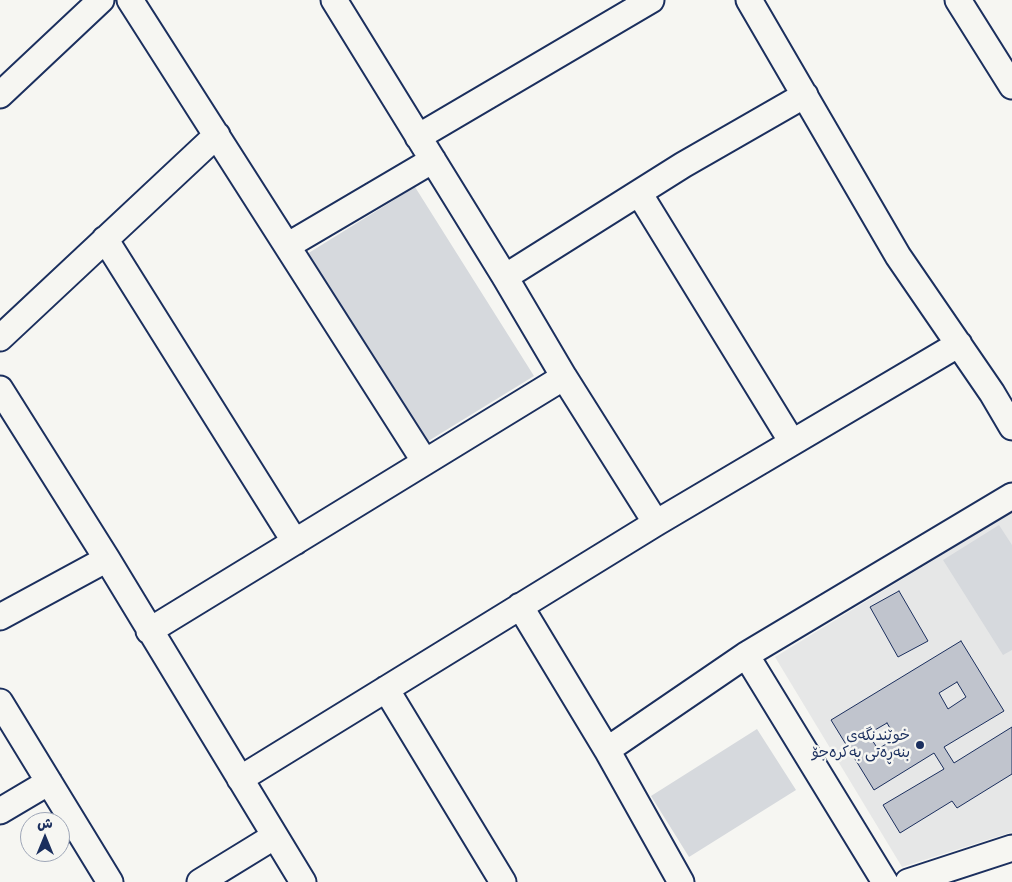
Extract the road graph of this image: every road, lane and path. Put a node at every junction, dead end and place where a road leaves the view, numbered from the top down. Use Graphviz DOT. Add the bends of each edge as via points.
graph roads {
  1 [pos="101,0"];
  2 [pos="130,0"];
  3 [pos="651,0"];
  4 [pos="750,0"];
  5 [pos="958,0"];
  6 [pos="338,1"];
  7 [pos="1012,86"];
  8 [pos="0,95"];
  9 [pos="805,96"];
  10 [pos="217,135"];
  11 [pos="418,138"];
  12 [pos="433,160"];
  13 [pos="639,193"];
  14 [pos="106,239"];
  15 [pos="287,246"];
  16 [pos="505,277"];
  17 [pos="0,338"];
  18 [pos="959,344"];
  19 [pos="564,377"];
  20 [pos="0,389"];
  21 [pos="1012,427"];
  22 [pos="792,442"];
  23 [pos="425,462"];
  24 [pos="1012,496"];
  25 [pos="656,523"];
  26 [pos="294,542"];
  27 [pos="107,559"];
  28 [pos="520,606"];
  29 [pos="0,617"];
  30 [pos="149,631"];
  31 [pos="746,655"];
  32 [pos="386,689"];
  33 [pos="0,702"];
  34 [pos="607,750"];
  35 [pos="240,779"];
  36 [pos="49,782"];
  37 [pos="0,811"];
  38 [pos="275,836"];
  39 [pos="1012,848"];
  40 [pos="110,882"];
  41 [pos="200,882"];
  42 [pos="303,882"];
  43 [pos="503,882"];
  44 [pos="681,882"];
  45 [pos="885,882"];
  46 [pos="908,882"];
  1 -- 8 [label="street"];
  2 -- 10 [label="street"];
  3 -- 11 [label="street"];
  4 -- 9 [label="street"];
  5 -- 7 [label="street"];
  6 -- 11 [label="street"];
  9 -- 13 [label="street"];
  9 -- 18 [label="street" via="898,256"];
  10 -- 14 [label="street"];
  10 -- 15 [label="street"];
  11 -- 12 [label="street"];
  12 -- 15 [label="street"];
  12 -- 16 [label="street"];
  13 -- 16 [label="street"];
  13 -- 22 [label="street"];
  14 -- 17 [label="street"];
  14 -- 26 [label="street"];
  15 -- 23 [label="street"];
  16 -- 19 [label="street"];
  18 -- 21 [label="street"];
  18 -- 22 [label="street"];
  19 -- 23 [label="street"];
  19 -- 25 [label="street"];
  20 -- 27 [label="street"];
  22 -- 25 [label="street"];
  23 -- 26 [label="street"];
  24 -- 31 [label="street"];
  25 -- 28 [label="street"];
  26 -- 30 [label="street"];
  27 -- 29 [label="street"];
  27 -- 30 [label="street"];
  28 -- 32 [label="street"];
  28 -- 34 [label="street"];
  30 -- 35 [label="street"];
  31 -- 34 [label="street"];
  31 -- 45 [label="street"];
  32 -- 35 [label="street"];
  32 -- 43 [label="street"];
  33 -- 36 [label="street"];
  34 -- 44 [label="street"];
  35 -- 38 [label="street"];
  36 -- 37 [label="street"];
  36 -- 40 [label="street"];
  38 -- 41 [label="street"];
  38 -- 42 [label="street"];
  39 -- 46 [label="street"];
}
